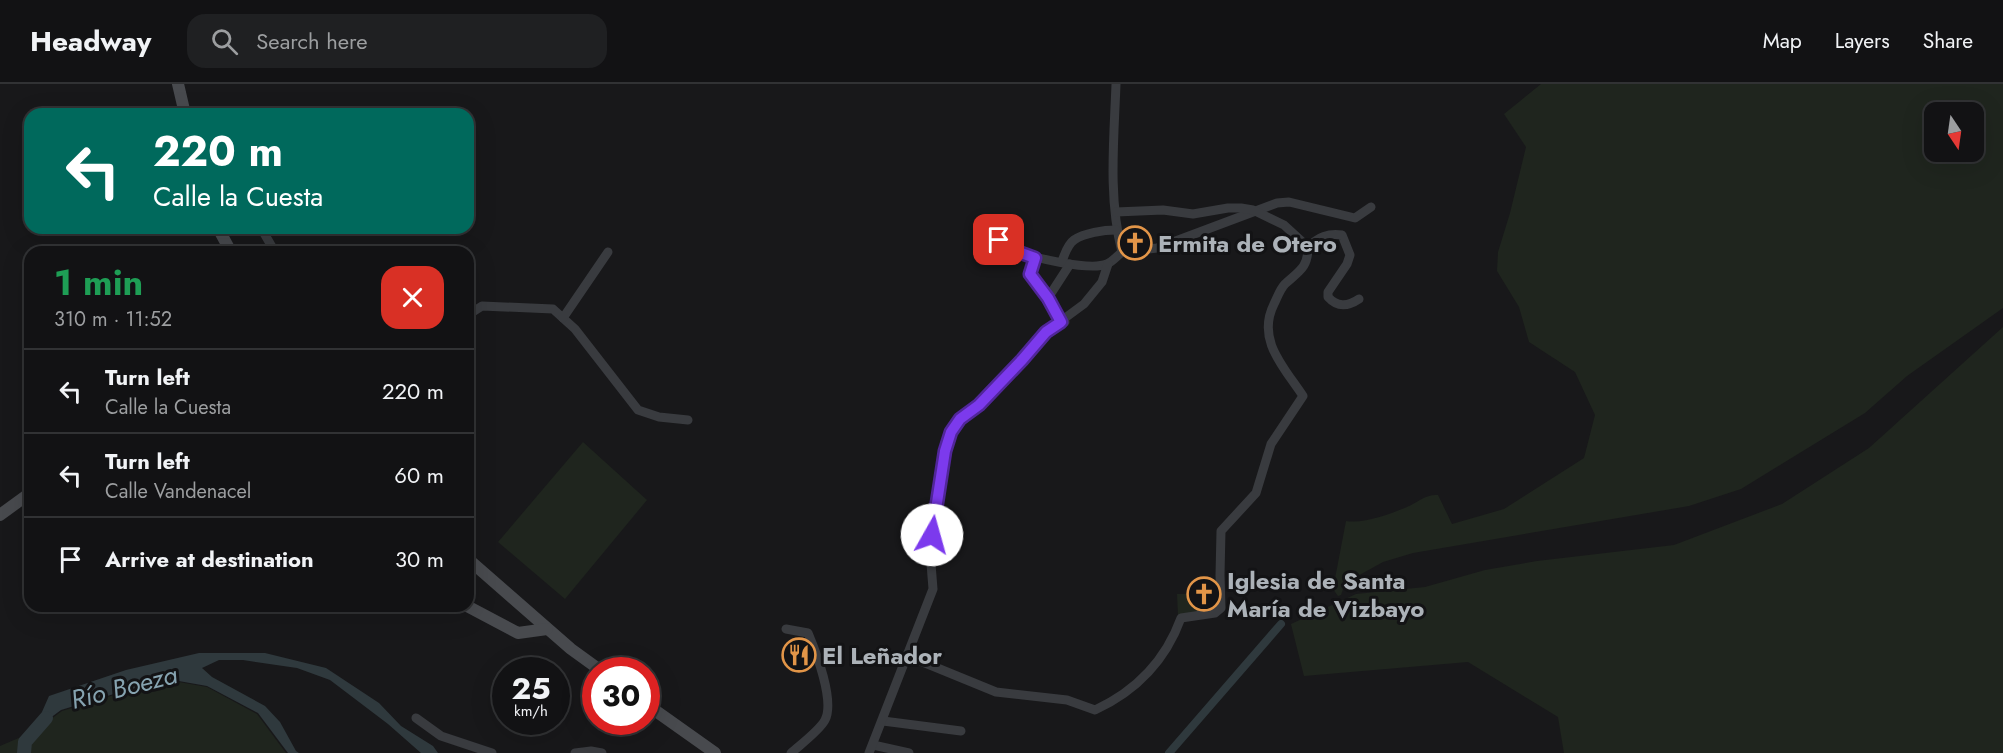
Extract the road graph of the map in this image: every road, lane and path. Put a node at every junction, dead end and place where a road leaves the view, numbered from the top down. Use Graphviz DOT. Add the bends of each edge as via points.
graph roads {
  1 [pos="178,84"];
  2 [pos="1116,84"];
  3 [pos="184,108"];
  4 [pos="1371,207"];
  5 [pos="1253,210"];
  6 [pos="1116,212"];
  7 [pos="1116,230"];
  8 [pos="999,240"];
  9 [pos="1308,247"];
  10 [pos="608,252"];
  11 [pos="1122,252"];
  12 [pos="1035,258"];
  13 [pos="1063,263"];
  14 [pos="1108,264"];
  15 [pos="1048,298"];
  16 [pos="1359,299"];
  17 [pos="474,311"];
  18 [pos="563,318"];
  19 [pos="1063,322"];
  20 [pos="688,420"];
  21 [pos="24,497"];
  22 [pos="0,515"];
  23 [pos="474,565"];
  24 [pos="474,610"];
  25 [pos="786,628"];
  26 [pos="536,631"];
  27 [pos="908,656"];
  28 [pos="582,659"];
  29 [pos="660,714"];
  30 [pos="416,717"];
  31 [pos="883,721"];
  32 [pos="961,731"];
  33 [pos="871,749"];
  34 [pos="492,753"];
  35 [pos="575,753"];
  36 [pos="602,753"];
  37 [pos="715,753"];
  38 [pos="791,753"];
  39 [pos="909,753"];
  1 -- 3 [label="street"];
  2 -- 6 [label="street"];
  4 -- 5 [label="street" via="1355,218 1289,202"];
  5 -- 6 [label="street" via="1227,208 1193,214 1163,210"];
  5 -- 9 [label="street" via="1284,225"];
  5 -- 11 [label="street" via="1157,248"];
  6 -- 7 [label="street"];
  7 -- 11 [label="street"];
  7 -- 13 [label="street" via="1073,241"];
  8 -- 12 [label="street"];
  9 -- 16 [label="street" via="1318,238 1342,235 1350,255 1328,297 1345,305"];
  9 -- 27 [label="street" via="1300,273 1283,286 1270,311 1267,330 1271,348 1303,396 1271,444 1256,493 1221,531 1221,608 1215,613 1181,618 1154,668 1118,699 1095,710 1067,700 996,692"];
  10 -- 18 [label="street"];
  11 -- 14 [label="street"];
  12 -- 13 [label="street"];
  12 -- 15 [label="street" via="1030,274"];
  13 -- 14 [label="street"];
  13 -- 15 [label="street"];
  14 -- 19 [label="street" via="1105,278 1095,292"];
  15 -- 19 [label="street"];
  17 -- 18 [label="street" via="482,306 554,309"];
  18 -- 20 [label="street" via="638,410"];
  19 -- 27 [label="street" via="1046,332 979,405 960,419 946,441 930,551 933,589"];
  21 -- 22 [label="street"];
  23 -- 26 [label="street"];
  24 -- 26 [label="street" via="518,633"];
  25 -- 38 [label="street" via="808,633 825,683 827,714 825,722"];
  26 -- 28 [label="street"];
  27 -- 31 [label="street"];
  29 -- 37 [label="street"];
  30 -- 34 [label="street" via="441,736"];
  31 -- 32 [label="street"];
  31 -- 33 [label="street"];
  33 -- 39 [label="street"];
  35 -- 36 [label="street"];
}
